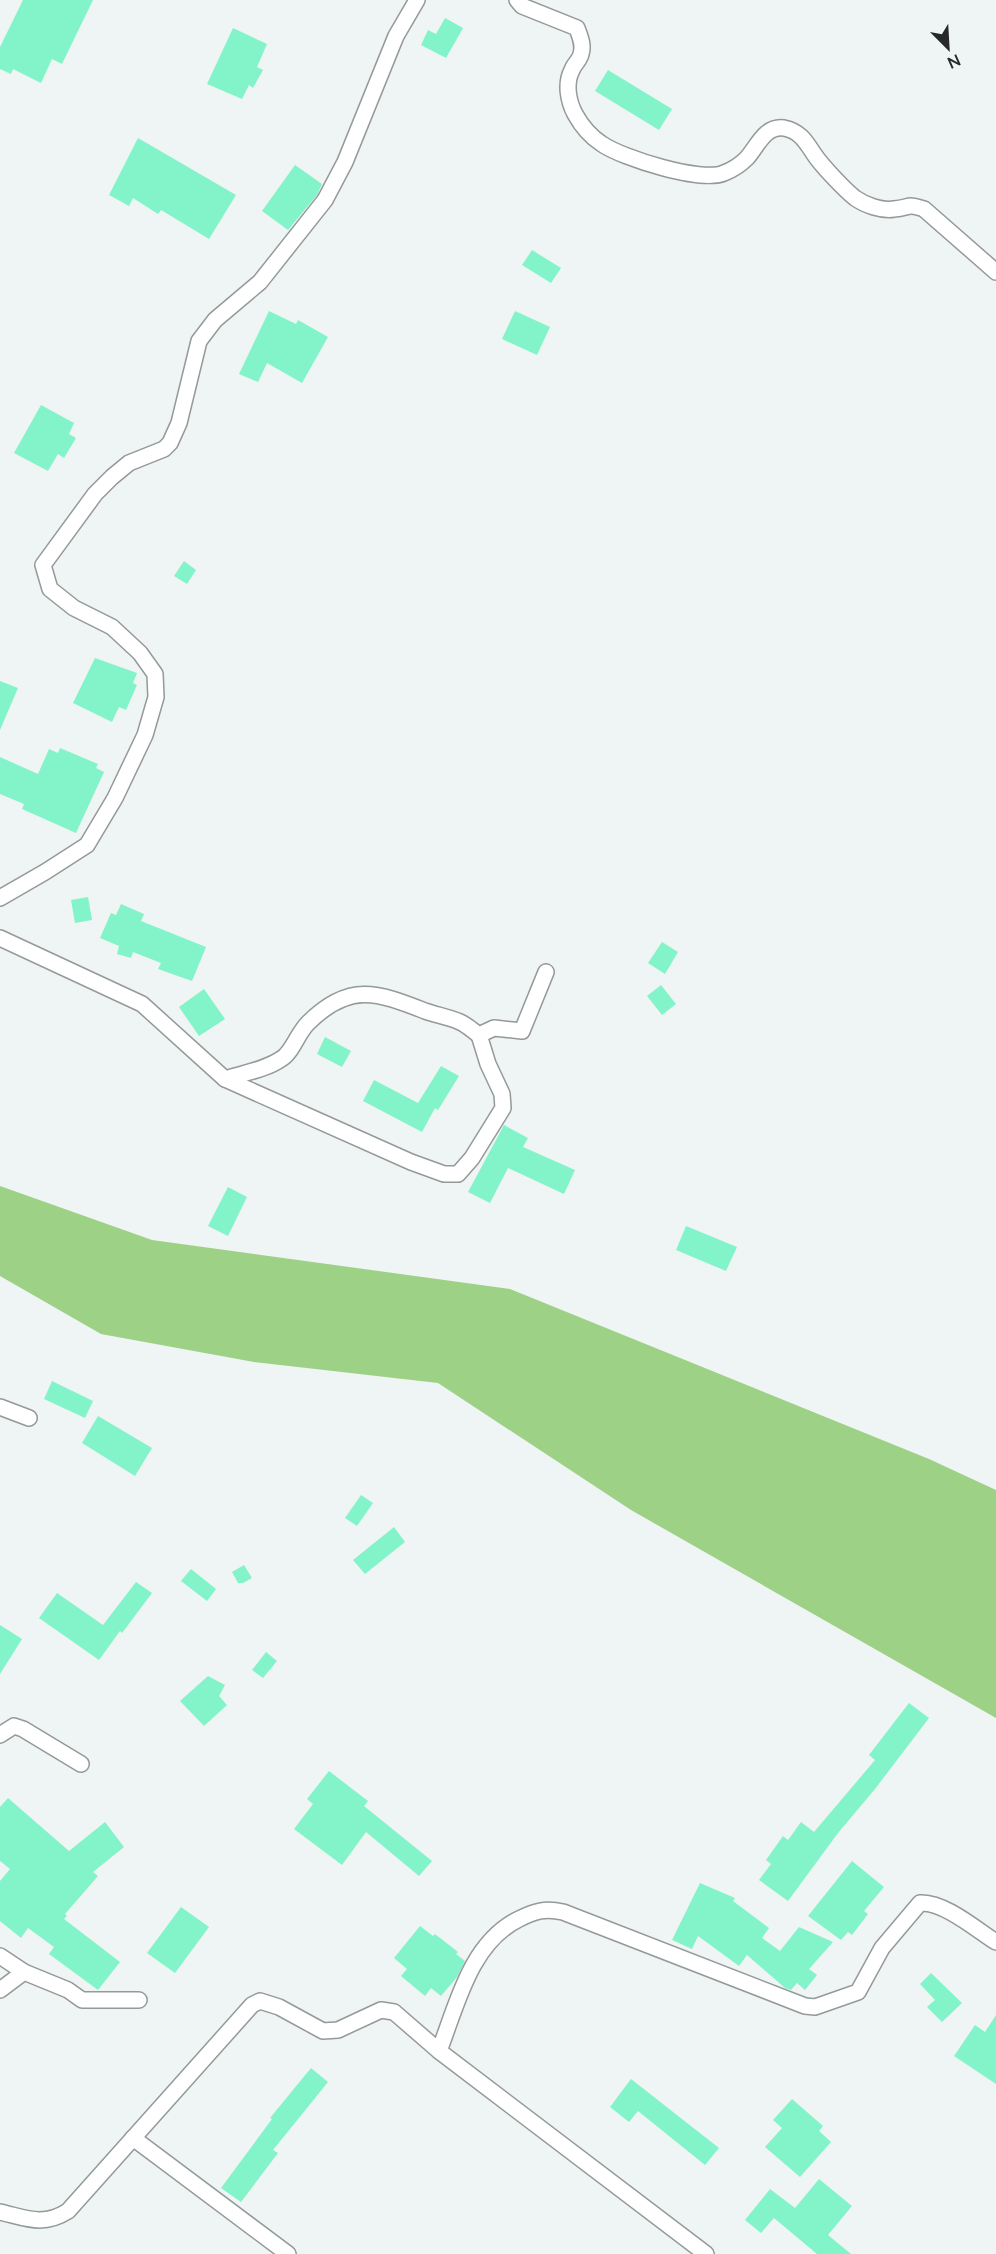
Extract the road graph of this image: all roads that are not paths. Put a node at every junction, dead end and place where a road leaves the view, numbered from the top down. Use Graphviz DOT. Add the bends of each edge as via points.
graph roads {
  1 [pos="417,0"];
  2 [pos="517,0"];
  3 [pos="996,272"];
  4 [pos="0,898"];
  5 [pos="0,938"];
  6 [pos="546,972"];
  7 [pos="479,1035"];
  8 [pos="225,1079"];
  9 [pos="0,1407"];
  10 [pos="29,1418"];
  11 [pos="0,1736"];
  12 [pos="81,1764"];
  13 [pos="996,1942"];
  14 [pos="0,1956"];
  15 [pos="24,1972"];
  16 [pos="0,1990"];
  17 [pos="139,2000"];
  18 [pos="439,2051"];
  19 [pos="133,2138"];
  20 [pos="0,2212"];
  21 [pos="288,2254"];
  22 [pos="706,2254"];
  1 -- 4 [label="street" via="396,36 345,162 325,200 261,282 215,320 199,341 179,423 170,443 129,463 112,477 43,565 50,589 74,608 112,627 140,653 155,674 156,697 145,735 87,845"];
  2 -- 3 [label="street" via="522,6 577,28 581,55 567,87 582,126 610,150 689,174 712,176 730,170 747,158 766,134 783,128 807,142 855,198 875,207 894,209 909,204 924,209"];
  5 -- 8 [label="street" via="142,1004"];
  6 -- 7 [label="street" via="522,1031 494,1028"];
  7 -- 8 [label="street" via="460,1022 386,996 358,994 327,1008 308,1023 284,1058"];
  7 -- 8 [label="street" via="502,1094 503,1108 458,1174 444,1174 411,1162"];
  9 -- 10 [label="street"];
  11 -- 12 [label="street" via="14,1726 23,1729"];
  13 -- 18 [label="street" via="944,1909 920,1903 882,1948 858,1992 815,2007 563,1912 536,1910 488,1942 471,1969"];
  14 -- 15 [label="street"];
  15 -- 16 [label="street"];
  15 -- 17 [label="street" via="82,2000"];
  18 -- 19 [label="street" via="394,2012 381,2010 338,2030 323,2031 260,2001 252,2005"];
  18 -- 22 [label="street"];
  19 -- 20 [label="street" via="60,2216 35,2220"];
  19 -- 21 [label="street"];
}
